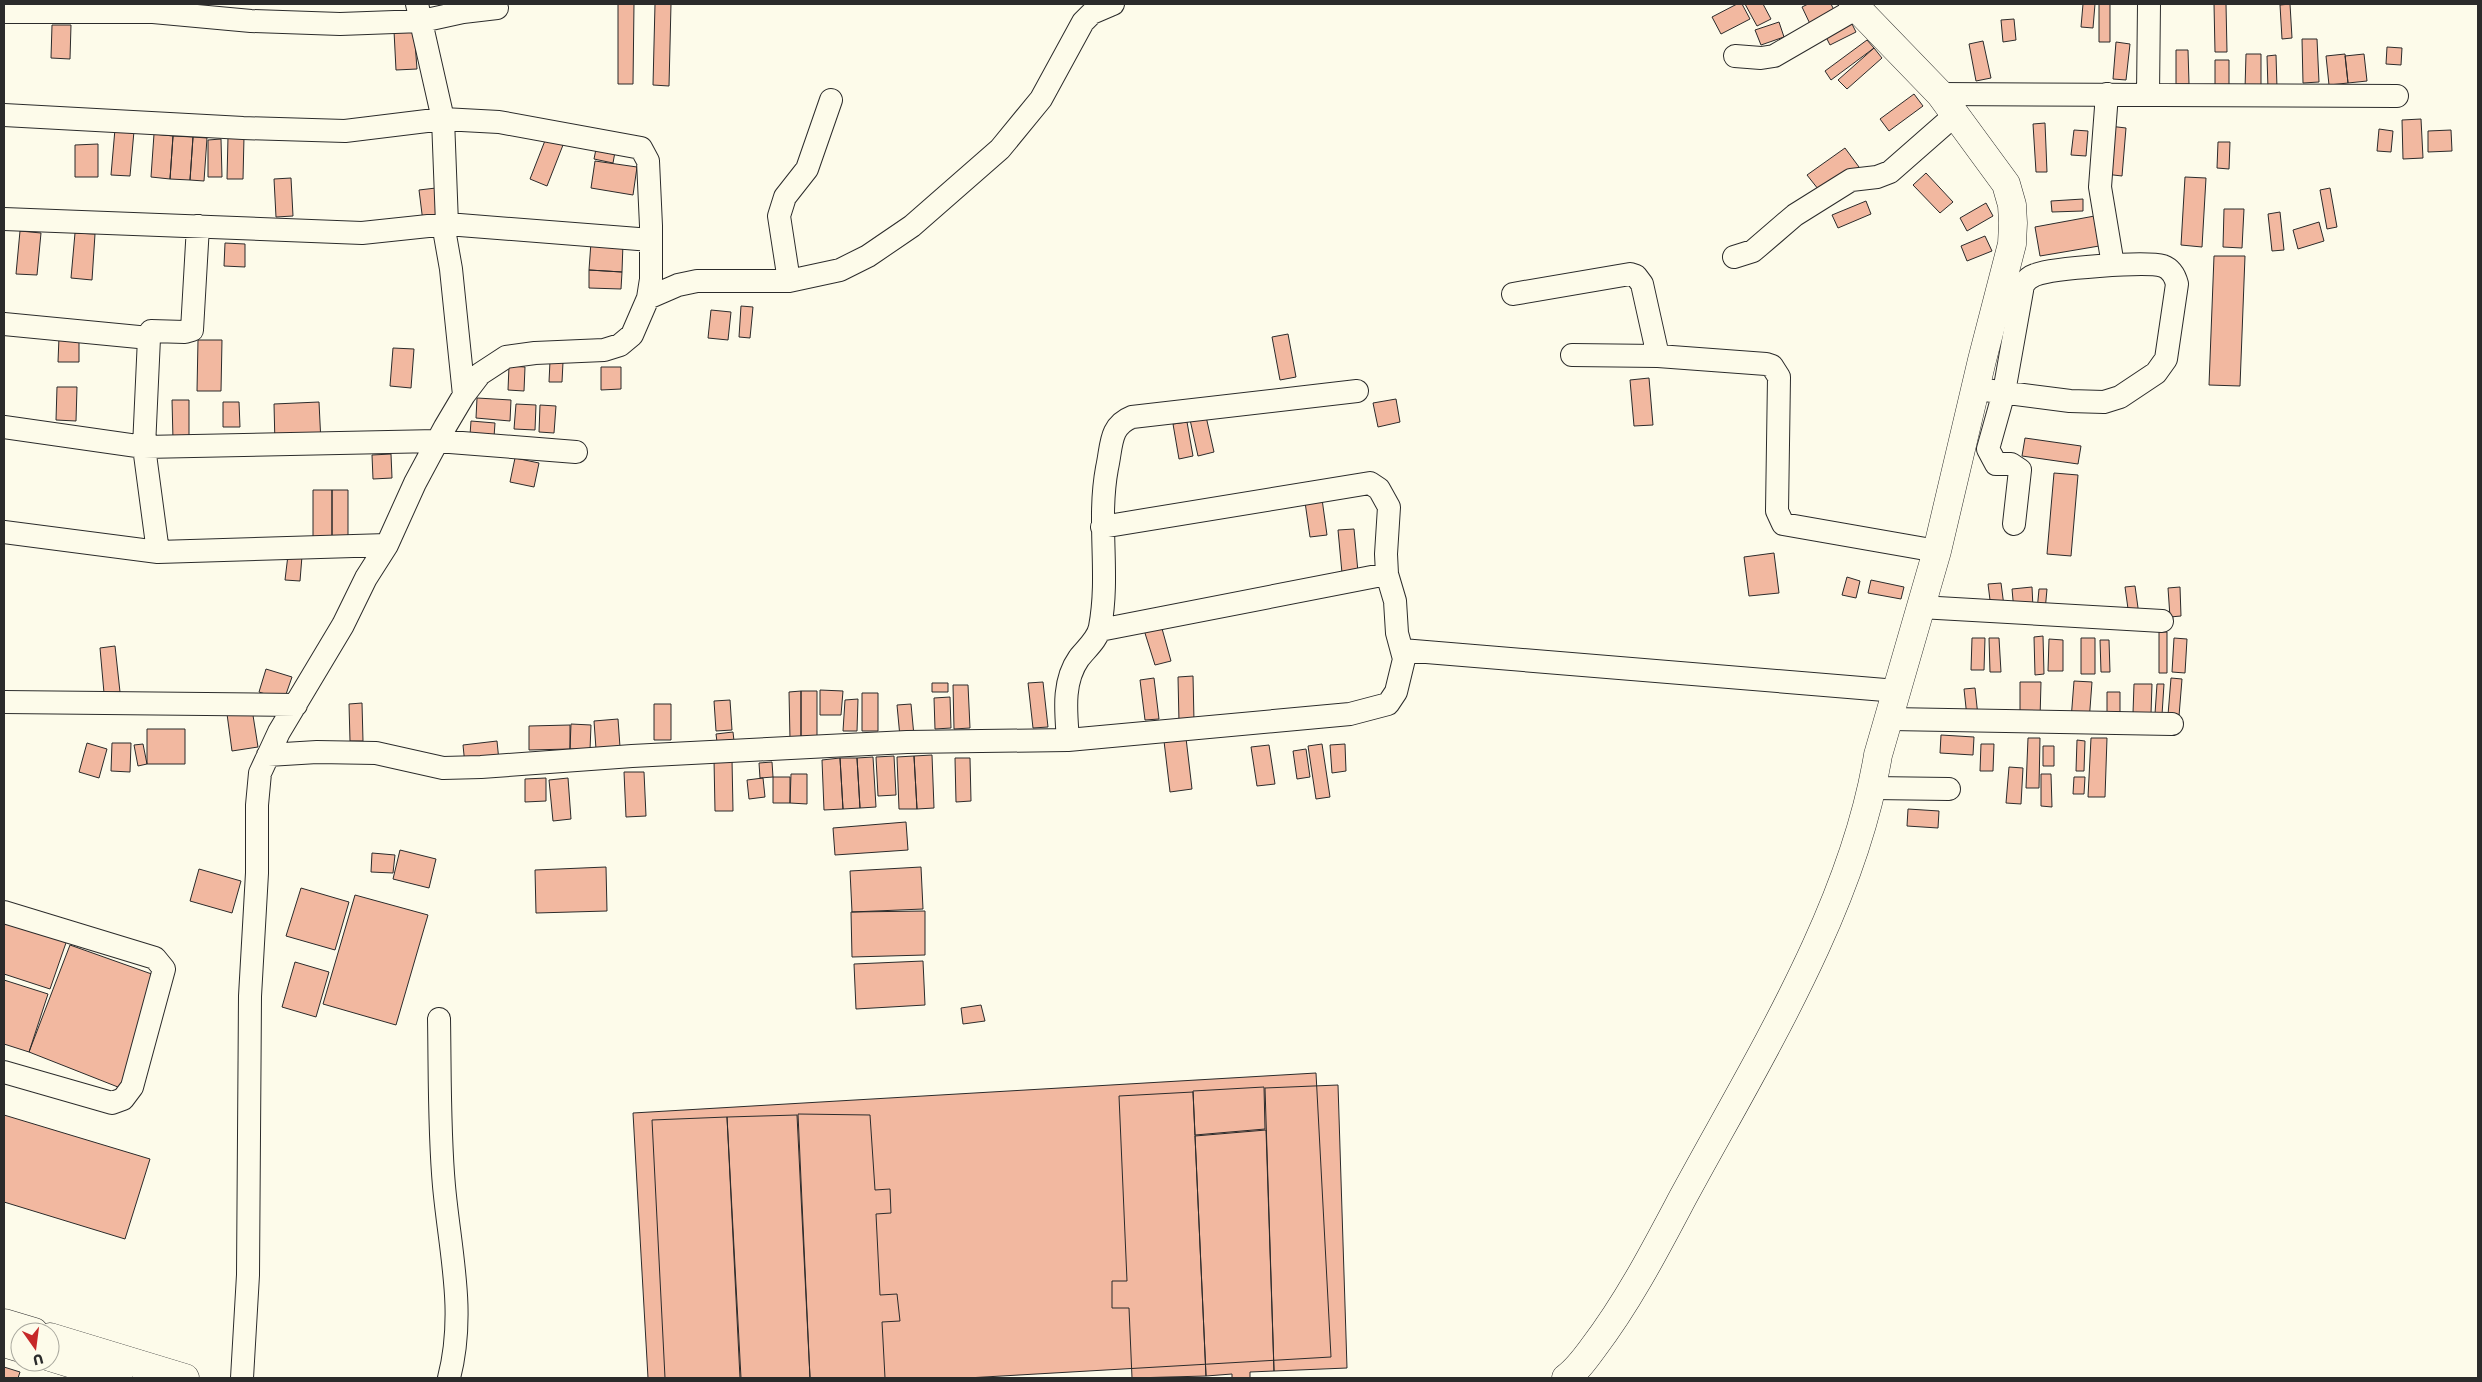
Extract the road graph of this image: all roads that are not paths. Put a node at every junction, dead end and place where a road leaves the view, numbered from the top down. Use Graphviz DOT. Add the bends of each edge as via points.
graph roads {
  1 [pos="1113,4"];
  2 [pos="2149,4"];
  3 [pos="1855,6"];
  4 [pos="497,8"];
  5 [pos="1084,8"];
  6 [pos="4,12"];
  7 [pos="420,12"];
  8 [pos="1735,56"];
  9 [pos="2107,94"];
  10 [pos="2148,94"];
  11 [pos="2397,96"];
  12 [pos="831,100"];
  13 [pos="1947,104"];
  14 [pos="4,114"];
  15 [pos="443,119"];
  16 [pos="4,218"];
  17 [pos="447,224"];
  18 [pos="198,226"];
  19 [pos="651,240"];
  20 [pos="1734,257"];
  21 [pos="2113,265"];
  22 [pos="789,281"];
  23 [pos="1513,294"];
  24 [pos="648,298"];
  25 [pos="4,324"];
  26 [pos="148,338"];
  27 [pos="1572,355"];
  28 [pos="1658,356"];
  29 [pos="1357,391"];
  30 [pos="1990,391"];
  31 [pos="464,395"];
  32 [pos="4,427"];
  33 [pos="437,442"];
  34 [pos="144,447"];
  35 [pos="576,452"];
  36 [pos="2014,524"];
  37 [pos="1102,527"];
  38 [pos="4,532"];
  39 [pos="387,545"];
  40 [pos="1937,551"];
  41 [pos="158,552"];
  42 [pos="1387,574"];
  43 [pos="1920,607"];
  44 [pos="2162,621"];
  45 [pos="1100,630"];
  46 [pos="1402,650"];
  47 [pos="1897,691"];
  48 [pos="4,702"];
  49 [pos="296,705"];
  50 [pos="1890,719"];
  51 [pos="2172,724"];
  52 [pos="1068,740"];
  53 [pos="268,755"];
  54 [pos="1873,788"];
  55 [pos="1949,789"];
  56 [pos="4,912"];
  57 [pos="439,1018"];
  58 [pos="4,1072"];
  59 [pos="60,1340"];
  60 [pos="60,1360"];
  61 [pos="118,1378"];
  62 [pos="185,1378"];
  63 [pos="242,1378"];
  64 [pos="449,1378"];
  65 [pos="1566,1378"];
  1 -- 5 [label="street"];
  2 -- 10 [label="street"];
  3 -- 8 [label="street" via="1774,56"];
  3 -- 13 [label="main road"];
  4 -- 7 [label="street"];
  5 -- 22 [label="street" via="1041,99 1000,149 912,226 868,256 840,270"];
  6 -- 7 [label="street" via="153,12 340,24"];
  7 -- 15 [label="street"];
  9 -- 10 [label="street"];
  9 -- 13 [label="street"];
  9 -- 21 [label="street" via="2100,187"];
  10 -- 11 [label="street"];
  12 -- 22 [label="street" via="806,170 785,197 779,216"];
  13 -- 20 [label="street" via="1890,172 1851,180 1795,215 1754,251"];
  13 -- 30 [label="main road" via="2006,184 2012,205 2012,244 1982,360"];
  14 -- 15 [label="street" via="345,131"];
  15 -- 17 [label="street"];
  15 -- 19 [label="street" via="499,122 641,148 648,161"];
  16 -- 18 [label="street"];
  17 -- 18 [label="street" via="362,233"];
  17 -- 19 [label="street"];
  17 -- 31 [label="street" via="445,236"];
  18 -- 26 [label="street" via="192,330 151,331"];
  19 -- 24 [label="street"];
  21 -- 30 [label="street" via="2055,271 2027,279 2020,292"];
  21 -- 30 [label="street" via="2158,265 2171,271 2176,278 2166,359 2156,373 2120,397 2104,402"];
  22 -- 24 [label="street" via="697,281"];
  23 -- 28 [label="street" via="1630,274 1636,276 1642,284"];
  24 -- 31 [label="street" via="632,335 620,345 604,350 506,357 480,374"];
  25 -- 26 [label="street"];
  26 -- 34 [label="street"];
  27 -- 28 [label="street"];
  28 -- 40 [label="street" via="1766,364 1777,371 1776,511 1782,524"];
  29 -- 37 [label="street" via="1150,414 1120,421 1114,430 1104,489"];
  30 -- 36 [label="street" via="1988,450 1996,464 2011,464 2020,470"];
  30 -- 40 [label="main road"];
  31 -- 33 [label="street"];
  32 -- 34 [label="street"];
  33 -- 34 [label="street"];
  33 -- 35 [label="street"];
  33 -- 39 [label="street"];
  34 -- 41 [label="street"];
  37 -- 42 [label="street" via="1370,483 1378,489 1389,507"];
  37 -- 45 [label="street" via="1104,593"];
  38 -- 41 [label="street"];
  39 -- 41 [label="street"];
  39 -- 49 [label="street"];
  40 -- 43 [label="main road"];
  42 -- 45 [label="street"];
  42 -- 46 [label="street" via="1395,600 1397,633"];
  43 -- 44 [label="street"];
  43 -- 47 [label="main road"];
  45 -- 52 [label="street" via="1078,660 1070,678 1066,700"];
  46 -- 47 [label="street"];
  46 -- 52 [label="street" via="1404,659 1393,698 1388,704 1375,709"];
  47 -- 50 [label="main road"];
  48 -- 49 [label="street"];
  49 -- 53 [label="street"];
  50 -- 51 [label="street"];
  50 -- 54 [label="main road" via="1878,755"];
  52 -- 53 [label="street" via="887,743 452,768 376,753"];
  53 -- 63 [label="street" via="260,773 257,805 250,996 248,1275"];
  54 -- 55 [label="street"];
  54 -- 65 [label="main road" via="1853,855 1794,990 1651,1258 1608,1329"];
  56 -- 58 [label="street" via="155,958 164,969 132,1087 123,1099 112,1103"];
  57 -- 64 [label="street" via="443,1184 458,1314 455,1356"];
  59 -- 62 [label="main road"];
  60 -- 61 [label="main road"];
}
